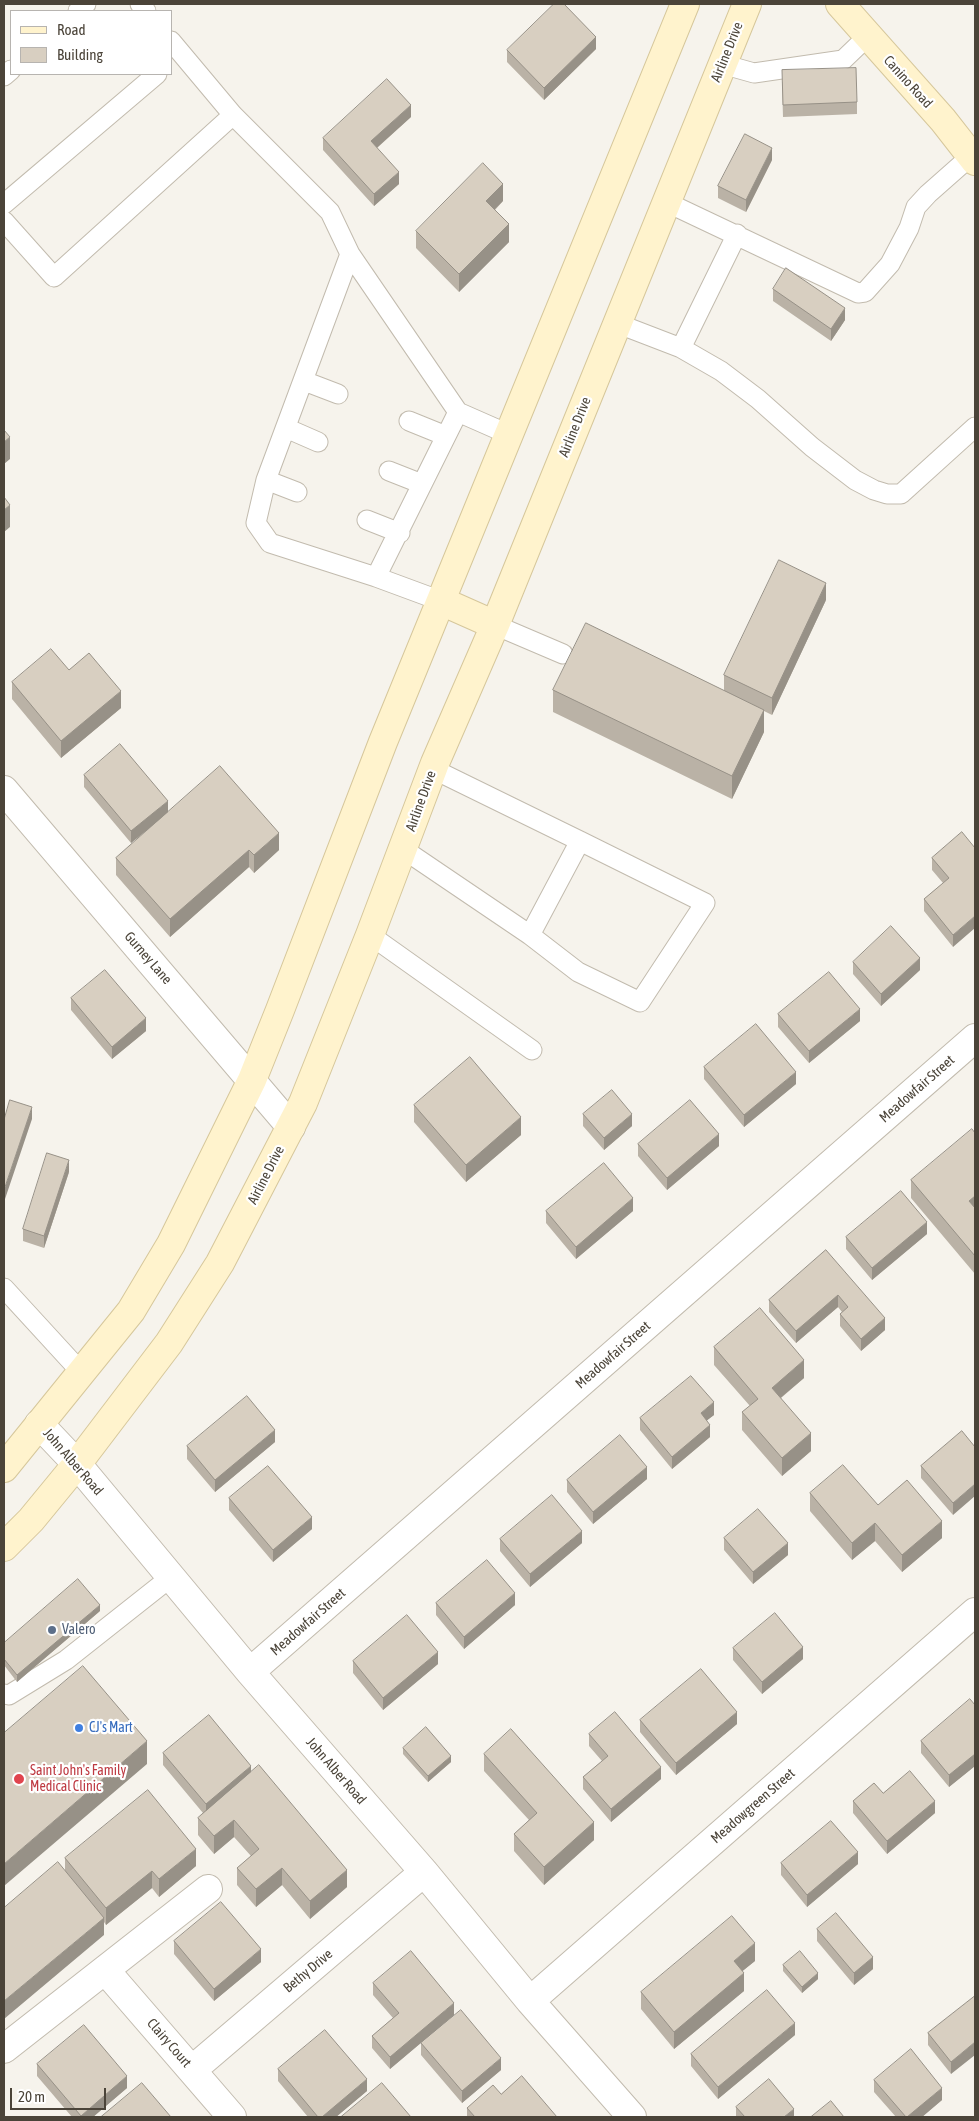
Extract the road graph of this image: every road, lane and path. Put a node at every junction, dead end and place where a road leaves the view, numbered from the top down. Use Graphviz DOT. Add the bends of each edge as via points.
graph roads {
  1 [pos="685,4"];
  2 [pos="747,4"];
  3 [pos="840,4"];
  4 [pos="868,36"];
  5 [pos="175,52"];
  6 [pos="722,64"];
  7 [pos="156,75"];
  8 [pos="233,115"];
  9 [pos="973,158"];
  10 [pos="666,202"];
  11 [pos="4,204"];
  12 [pos="4,221"];
  13 [pos="737,234"];
  14 [pos="350,254"];
  15 [pos="616,323"];
  16 [pos="681,348"];
  17 [pos="304,380"];
  18 [pos="338,394"];
  19 [pos="458,412"];
  20 [pos="409,421"];
  21 [pos="286,428"];
  22 [pos="975,428"];
  23 [pos="508,434"];
  24 [pos="446,436"];
  25 [pos="318,442"];
  26 [pos="389,470"];
  27 [pos="266,480"];
  28 [pos="422,484"];
  29 [pos="296,492"];
  30 [pos="367,520"];
  31 [pos="400,533"];
  32 [pos="376,577"];
  33 [pos="441,601"];
  34 [pos="495,625"];
  35 [pos="563,654"];
  36 [pos="433,769"];
  37 [pos="4,790"];
  38 [pos="580,841"];
  39 [pos="404,849"];
  40 [pos="370,935"];
  41 [pos="530,935"];
  42 [pos="975,1038"];
  43 [pos="532,1050"];
  44 [pos="252,1080"];
  45 [pos="291,1127"];
  46 [pos="4,1288"];
  47 [pos="81,1372"];
  48 [pos="39,1424"];
  49 [pos="76,1464"];
  50 [pos="4,1468"];
  51 [pos="4,1547"];
  52 [pos="171,1577"];
  53 [pos="975,1612"];
  54 [pos="250,1672"];
  55 [pos="4,1694"];
  56 [pos="424,1872"];
  57 [pos="208,1889"];
  58 [pos="105,1970"];
  59 [pos="530,2001"];
  60 [pos="4,2050"];
  61 [pos="192,2070"];
  62 [pos="232,2117"];
  63 [pos="632,2117"];
  1 -- 23 [label="main road"];
  2 -- 6 [label="main road, Airline Drive"];
  3 -- 4 [label="main road, Canino Road"];
  4 -- 6 [label="lane" via="843,60 754,73"];
  4 -- 9 [label="main road, Canino Road"];
  5 -- 8 [label="lane"];
  6 -- 10 [label="main road, Airline Drive"];
  7 -- 11 [label="lane"];
  8 -- 12 [label="lane" via="54,277"];
  8 -- 14 [label="lane" via="330,212"];
  9 -- 13 [label="lane" via="928,194 916,208 890,264 865,292 858,293"];
  10 -- 13 [label="lane"];
  10 -- 15 [label="main road, Airline Drive"];
  13 -- 16 [label="lane"];
  14 -- 17 [label="lane"];
  14 -- 19 [label="lane"];
  15 -- 16 [label="lane"];
  15 -- 34 [label="main road, Airline Drive"];
  16 -- 22 [label="lane" via="758,399 855,480 887,494 901,494"];
  17 -- 18 [label="lane"];
  17 -- 21 [label="lane"];
  19 -- 23 [label="lane"];
  19 -- 24 [label="lane"];
  20 -- 24 [label="lane"];
  21 -- 25 [label="lane"];
  21 -- 27 [label="lane"];
  23 -- 33 [label="main road"];
  24 -- 28 [label="lane"];
  26 -- 28 [label="lane"];
  27 -- 29 [label="lane"];
  27 -- 32 [label="lane" via="256,523 270,543"];
  28 -- 31 [label="lane"];
  30 -- 31 [label="lane"];
  31 -- 32 [label="lane"];
  32 -- 33 [label="lane"];
  33 -- 34 [label="main road"];
  33 -- 44 [label="main road"];
  34 -- 35 [label="lane"];
  34 -- 36 [label="main road, Airline Drive"];
  36 -- 38 [label="lane"];
  36 -- 39 [label="main road, Airline Drive"];
  37 -- 44 [label="street, Gurney Lane"];
  38 -- 41 [label="lane"];
  38 -- 41 [label="lane" via="705,903 640,1002 578,972"];
  39 -- 40 [label="main road, Airline Drive"];
  39 -- 41 [label="lane"];
  40 -- 43 [label="lane"];
  40 -- 45 [label="main road, Airline Drive"];
  42 -- 54 [label="street, Meadowfair Street"];
  44 -- 45 [label="street, Gurney Lane"];
  44 -- 47 [label="main road" via="166,1252 131,1311"];
  45 -- 49 [label="main road, Airline Drive" via="200,1295 169,1343"];
  46 -- 47 [label="lane"];
  47 -- 48 [label="main road"];
  48 -- 49 [label="street, John Alber Road"];
  48 -- 50 [label="main road"];
  49 -- 51 [label="main road, Airline Drive" via="31,1520"];
  49 -- 52 [label="street, John Alber Road"];
  52 -- 54 [label="street, John Alber Road"];
  52 -- 55 [label="lane" via="66,1660 9,1696"];
  53 -- 59 [label="street, Meadowgreen Street"];
  54 -- 56 [label="street, John Alber Road"];
  56 -- 59 [label="street, John Alber Road"];
  56 -- 61 [label="street, Bethy Drive"];
  57 -- 58 [label="street"];
  58 -- 60 [label="street"];
  58 -- 61 [label="street, Clairy Court"];
  59 -- 63 [label="street, John Alber Road"];
  61 -- 62 [label="street, Clairy Court"];
}
